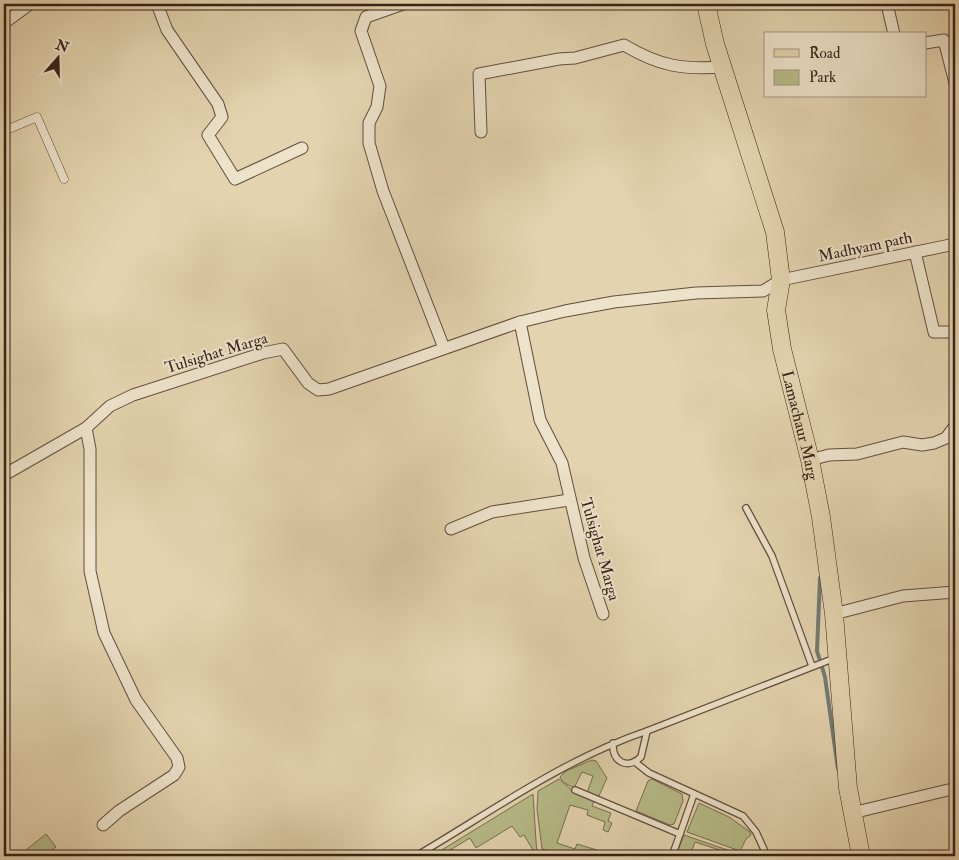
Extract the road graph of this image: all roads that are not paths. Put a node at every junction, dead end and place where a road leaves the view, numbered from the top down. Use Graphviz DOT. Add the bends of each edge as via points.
graph roads {
  1 [pos="30,4"];
  2 [pos="157,4"];
  3 [pos="403,4"];
  4 [pos="706,4"];
  5 [pos="887,4"];
  6 [pos="4,23"];
  7 [pos="894,32"];
  8 [pos="926,44"];
  9 [pos="724,67"];
  10 [pos="955,83"];
  11 [pos="4,131"];
  12 [pos="481,132"];
  13 [pos="302,148"];
  14 [pos="64,179"];
  15 [pos="955,244"];
  16 [pos="914,252"];
  17 [pos="781,280"];
  18 [pos="520,322"];
  19 [pos="955,332"];
  20 [pos="444,348"];
  21 [pos="955,426"];
  22 [pos="86,428"];
  23 [pos="810,460"];
  24 [pos="4,474"];
  25 [pos="569,500"];
  26 [pos="746,508"];
  27 [pos="451,528"];
  28 [pos="955,592"];
  29 [pos="603,614"];
  30 [pos="834,614"];
  31 [pos="837,657"];
  32 [pos="812,666"];
  33 [pos="647,731"];
  34 [pos="613,744"];
  35 [pos="635,762"];
  36 [pos="575,790"];
  37 [pos="948,790"];
  38 [pos="694,794"];
  39 [pos="852,813"];
  40 [pos="103,825"];
  41 [pos="680,834"];
  42 [pos="416,856"];
  43 [pos="672,856"];
  44 [pos="767,856"];
  45 [pos="861,856"];
  1 -- 6 [label="street"];
  2 -- 13 [label="street" via="167,30 218,104 222,117 208,135 235,178"];
  3 -- 20 [label="street" via="366,17 361,31 380,86 377,108 369,123 369,143 383,191"];
  4 -- 9 [label="main road, Lamachaur Marg"];
  5 -- 7 [label="street"];
  8 -- 10 [label="street" via="944,40"];
  9 -- 12 [label="street" via="697,69 669,65 650,60 624,45 575,58 479,74"];
  9 -- 17 [label="main road, Lamachaur Marg" via="775,232"];
  11 -- 14 [label="street" via="38,117"];
  15 -- 16 [label="street, Madhyam path"];
  16 -- 17 [label="street, Madhyam path"];
  16 -- 19 [label="street" via="934,332"];
  17 -- 18 [label="street, Tulsighat Marga" via="763,291 696,293 614,302"];
  17 -- 23 [label="main road, Lamachaur Marg" via="776,310 782,349"];
  18 -- 20 [label="street, Tulsighat Marga"];
  18 -- 25 [label="street, Tulsighat Marga" via="540,420 562,463"];
  20 -- 22 [label="street, Tulsighat Marga" via="330,389 318,390 308,383 283,349 263,353 133,395 110,406"];
  21 -- 23 [label="street" via="946,438 934,443 903,442 857,454 829,455"];
  22 -- 24 [label="street, Tulsighat Marga"];
  22 -- 40 [label="street" via="90,449 90,571 104,633 136,700 177,758 179,767 174,775"];
  23 -- 30 [label="main road, Lamachaur Marg"];
  25 -- 27 [label="street" via="492,512"];
  25 -- 29 [label="street, Tulsighat Marga"];
  26 -- 32 [label="lane" via="772,556"];
  28 -- 30 [label="street" via="903,596"];
  30 -- 31 [label="main road, Lamachaur Marg"];
  31 -- 32 [label="lane"];
  31 -- 39 [label="main road, Lamachaur Marg"];
  32 -- 33 [label="lane"];
  33 -- 34 [label="lane"];
  33 -- 35 [label="lane" via="642,755"];
  34 -- 35 [label="lane" via="613,752 620,762"];
  34 -- 42 [label="lane" via="572,762"];
  35 -- 38 [label="lane" via="649,773"];
  36 -- 41 [label="lane"];
  37 -- 39 [label="street"];
  38 -- 41 [label="lane"];
  38 -- 44 [label="lane" via="742,816 756,832"];
  39 -- 45 [label="main road, Lamachaur Marg"];
  41 -- 43 [label="lane"];
}
